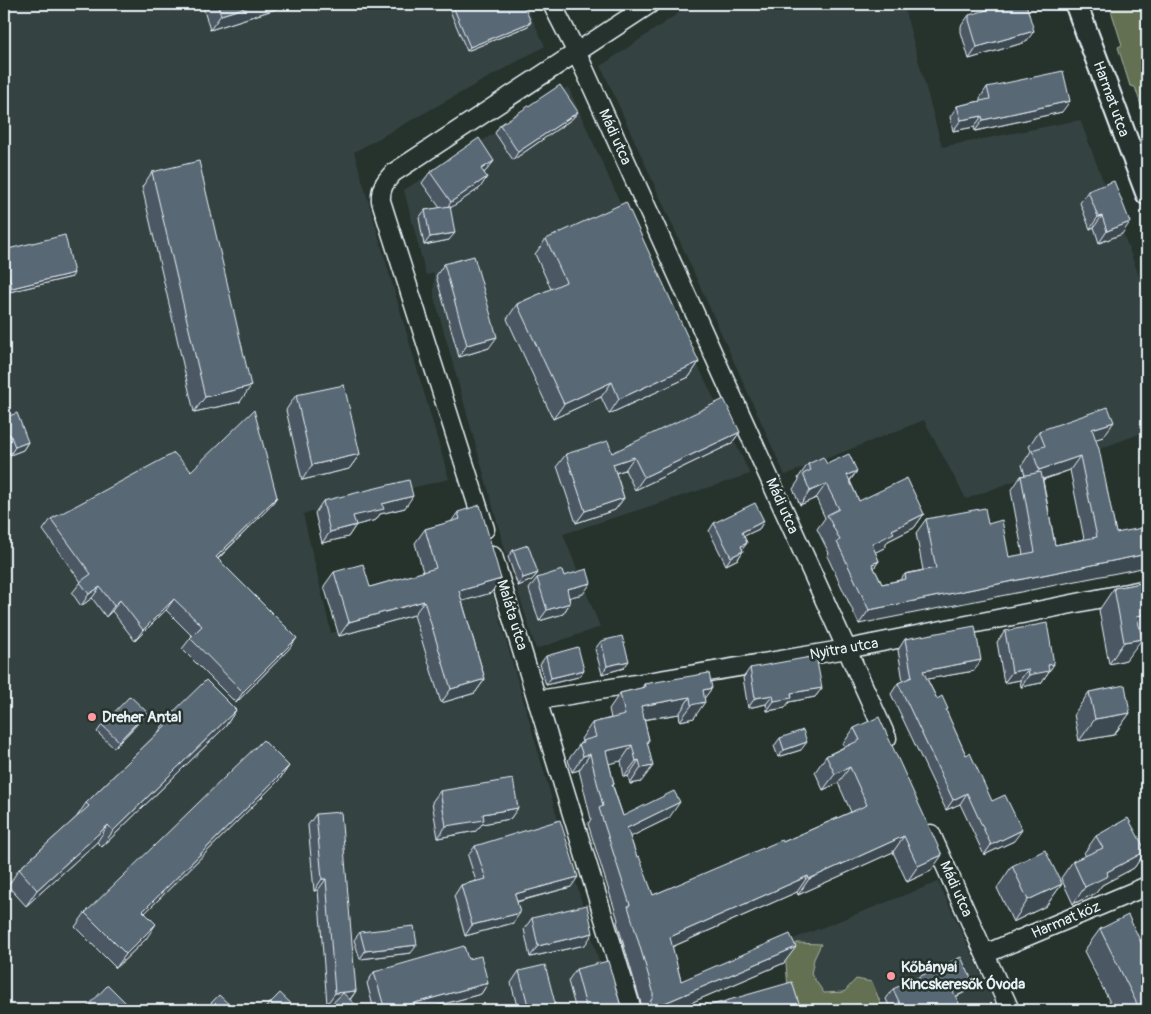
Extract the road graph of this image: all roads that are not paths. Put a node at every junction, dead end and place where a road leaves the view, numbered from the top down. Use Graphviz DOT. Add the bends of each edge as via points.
graph roads {
  1 [pos="552,4"];
  2 [pos="650,4"];
  3 [pos="1076,4"];
  4 [pos="576,51"];
  5 [pos="1147,194"];
  6 [pos="1147,589"];
  7 [pos="847,649"];
  8 [pos="538,700"];
  9 [pos="896,757"];
  10 [pos="924,820"];
  11 [pos="1147,886"];
  12 [pos="985,954"];
  13 [pos="632,1010"];
  14 [pos="1010,1010"];
  1 -- 4 [label="street, Mádi utca"];
  2 -- 4 [label="street"];
  3 -- 5 [label="street, Harmat utca"];
  4 -- 7 [label="street, Mádi utca"];
  4 -- 8 [label="street, Maláta utca" via="393,173 380,192"];
  6 -- 7 [label="street, Nyitra utca"];
  7 -- 8 [label="street, Nyitra utca"];
  7 -- 9 [label="street, Mádi utca"];
  8 -- 13 [label="street, Maláta utca"];
  10 -- 12 [label="street, Mádi utca"];
  11 -- 12 [label="street, Harmat köz"];
  12 -- 14 [label="street, Mádi utca"];
}
